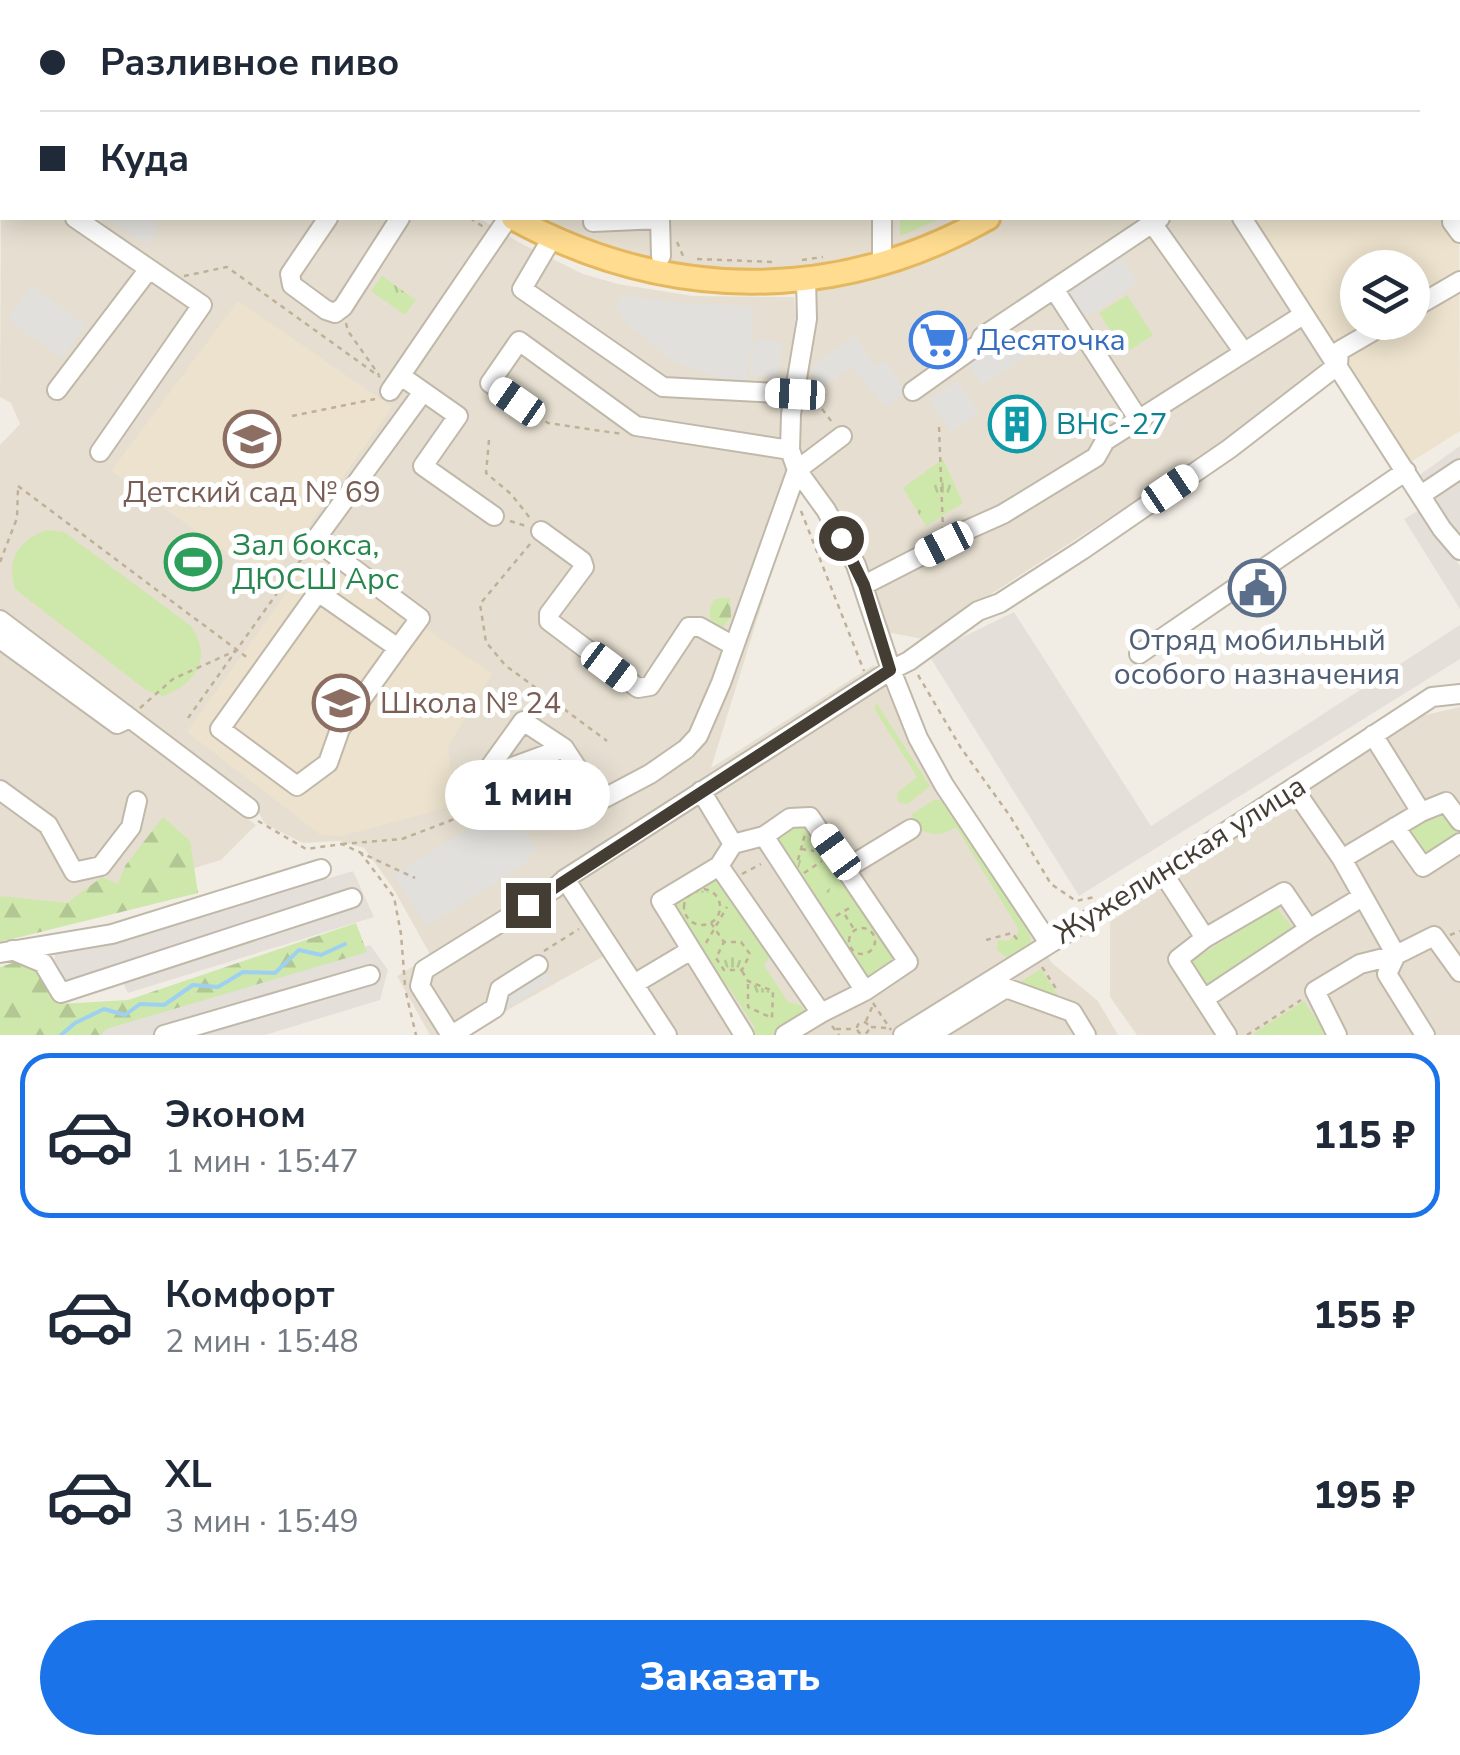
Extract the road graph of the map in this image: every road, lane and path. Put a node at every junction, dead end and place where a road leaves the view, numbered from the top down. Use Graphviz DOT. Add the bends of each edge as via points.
graph roads {
  1 [pos="78,220"];
  2 [pos="327,220"];
  3 [pos="399,220"];
  4 [pos="509,220"];
  5 [pos="514,220"];
  6 [pos="594,220"];
  7 [pos="660,220"];
  8 [pos="882,220"];
  9 [pos="984,220"];
  10 [pos="1156,220"];
  11 [pos="1246,220"];
  12 [pos="552,238"];
  13 [pos="582,252"];
  14 [pos="662,256"];
  15 [pos="823,256"];
  16 [pos="882,265"];
  17 [pos="157,275"];
  18 [pos="806,280"];
  19 [pos="1460,281"];
  20 [pos="1054,288"];
  21 [pos="1430,298"];
  22 [pos="343,307"];
  23 [pos="1304,315"];
  24 [pos="1359,340"];
  25 [pos="1243,351"];
  26 [pos="1338,365"];
  27 [pos="390,382"];
  28 [pos="57,390"];
  29 [pos="913,391"];
  30 [pos="423,392"];
  31 [pos="801,392"];
  32 [pos="517,402"];
  33 [pos="292,416"];
  34 [pos="1139,420"];
  35 [pos="636,426"];
  36 [pos="939,426"];
  37 [pos="842,436"];
  38 [pos="489,440"];
  39 [pos="790,450"];
  40 [pos="100,452"];
  41 [pos="1460,469"];
  42 [pos="1406,471"];
  43 [pos="794,478"];
  44 [pos="1421,494"];
  45 [pos="494,516"];
  46 [pos="1460,517"];
  47 [pos="1442,529"];
  48 [pos="541,531"];
  49 [pos="964,531"];
  50 [pos="315,540"];
  51 [pos="944,544"];
  52 [pos="1460,550"];
  53 [pos="0,562"];
  54 [pos="864,585"];
  55 [pos="0,620"];
  56 [pos="0,639"];
  57 [pos="734,646"];
  58 [pos="398,648"];
  59 [pos="237,650"];
  60 [pos="1139,654"];
  61 [pos="909,661"];
  62 [pos="262,669"];
  63 [pos="890,670"];
  64 [pos="863,687"];
  65 [pos="1460,694"];
  66 [pos="146,702"];
  67 [pos="130,718"];
  68 [pos="188,718"];
  69 [pos="1373,735"];
  70 [pos="607,741"];
  71 [pos="564,748"];
  72 [pos="582,777"];
  73 [pos="1294,788"];
  74 [pos="0,790"];
  75 [pos="701,792"];
  76 [pos="137,802"];
  77 [pos="249,808"];
  78 [pos="1421,812"];
  79 [pos="810,817"];
  80 [pos="1460,821"];
  81 [pos="262,825"];
  82 [pos="1395,826"];
  83 [pos="911,829"];
  84 [pos="764,836"];
  85 [pos="342,844"];
  86 [pos="733,844"];
  87 [pos="1460,844"];
  88 [pos="801,849"];
  89 [pos="360,852"];
  90 [pos="836,852"];
  91 [pos="1342,859"];
  92 [pos="782,863"];
  93 [pos="719,866"];
  94 [pos="847,868"];
  95 [pos="321,869"];
  96 [pos="1163,873"];
  97 [pos="416,878"];
  98 [pos="566,878"];
  99 [pos="793,880"];
  100 [pos="732,883"];
  101 [pos="1362,896"];
  102 [pos="352,898"];
  103 [pos="866,898"];
  104 [pos="1123,898"];
  105 [pos="844,912"];
  106 [pos="592,920"];
  107 [pos="711,923"];
  108 [pos="822,925"];
  109 [pos="1310,929"];
  110 [pos="716,930"];
  111 [pos="855,930"];
  112 [pos="1012,933"];
  113 [pos="1205,938"];
  114 [pos="986,940"];
  115 [pos="724,942"];
  116 [pos="1042,948"];
  117 [pos="691,950"];
  118 [pos="6,951"];
  119 [pos="1396,954"];
  120 [pos="538,965"];
  121 [pos="742,970"];
  122 [pos="1460,972"];
  123 [pos="370,975"];
  124 [pos="748,981"];
  125 [pos="634,984"];
  126 [pos="1315,991"];
  127 [pos="869,997"];
  128 [pos="1204,999"];
  129 [pos="1072,1012"];
  130 [pos="821,1014"];
  131 [pos="867,1025"];
  132 [pos="834,1029"];
  133 [pos="858,1033"];
  134 [pos="164,1035"];
  135 [pos="416,1035"];
  136 [pos="667,1035"];
  137 [pos="744,1035"];
  138 [pos="784,1035"];
  139 [pos="904,1035"];
  140 [pos="930,1035"];
  141 [pos="1086,1035"];
  142 [pos="1228,1035"];
  143 [pos="1247,1035"];
  144 [pos="1337,1035"];
  145 [pos="1426,1035"];
  1 -- 17 [label="street"];
  2 -- 22 [label="street" via="290,274 292,285 326,310"];
  3 -- 22 [label="street"];
  4 -- 27 [label="street"];
  5 -- 12 [label="main road"];
  6 -- 13 [label="street"];
  7 -- 14 [label="street"];
  8 -- 16 [label="street"];
  9 -- 16 [label="main road"];
  10 -- 20 [label="street"];
  10 -- 25 [label="street"];
  11 -- 23 [label="street"];
  12 -- 13 [label="main road"];
  12 -- 31 [label="street" via="522,289 662,387"];
  13 -- 18 [label="main road" via="668,275"];
  14 -- 15 [label="path" via="786,262"];
  16 -- 18 [label="main road"];
  17 -- 27 [label="path" via="227,267"];
  17 -- 28 [label="street"];
  17 -- 40 [label="street" via="202,306"];
  18 -- 31 [label="street"];
  19 -- 21 [label="street"];
  20 -- 29 [label="street"];
  20 -- 34 [label="street"];
  22 -- 27 [label="path" via="348,332"];
  23 -- 25 [label="street"];
  23 -- 26 [label="street"];
  24 -- 26 [label="street" via="1340,351"];
  25 -- 34 [label="street"];
  26 -- 42 [label="street"];
  26 -- 61 [label="street" via="1229,449"];
  27 -- 30 [label="street"];
  27 -- 33 [label="path" via="380,398"];
  30 -- 45 [label="street" via="458,416 423,466"];
  30 -- 50 [label="street"];
  31 -- 37 [label="path"];
  31 -- 39 [label="street"];
  32 -- 35 [label="path" via="548,423 621,434"];
  32 -- 35 [label="street" via="490,383 519,341"];
  34 -- 49 [label="street" via="1105,441 1096,456"];
  35 -- 39 [label="street"];
  36 -- 51 [label="path"];
  37 -- 43 [label="street"];
  38 -- 48 [label="path" via="486,473"];
  39 -- 43 [label="street"];
  41 -- 44 [label="street"];
  42 -- 44 [label="street"];
  42 -- 60 [label="street"];
  43 -- 54 [label="street" via="826,510"];
  43 -- 57 [label="street"];
  43 -- 64 [label="path" via="865,673"];
  44 -- 47 [label="street"];
  45 -- 48 [label="path"];
  46 -- 47 [label="street"];
  47 -- 52 [label="street"];
  48 -- 57 [label="street" via="583,564 548,621 638,688 650,686 689,627"];
  48 -- 70 [label="path" via="480,604 486,642 505,666"];
  50 -- 58 [label="street" via="420,618"];
  50 -- 59 [label="path"];
  51 -- 54 [label="street"];
  53 -- 59 [label="path" via="17,518 18,486"];
  54 -- 63 [label="street"];
  55 -- 67 [label="street"];
  56 -- 67 [label="street" via="118,724"];
  57 -- 72 [label="street" via="686,750 604,800 595,798"];
  58 -- 62 [label="street" via="318,592"];
  58 -- 62 [label="street" via="340,728 328,763 297,786 220,729"];
  59 -- 62 [label="path"];
  59 -- 66 [label="path" via="173,679"];
  59 -- 68 [label="path"];
  61 -- 63 [label="street"];
  61 -- 104 [label="path" via="1051,884 1076,901"];
  63 -- 64 [label="street"];
  63 -- 116 [label="street" via="918,738"];
  64 -- 75 [label="street"];
  65 -- 69 [label="street, Жужелинская улица" via="1432,697"];
  67 -- 77 [label="street"];
  69 -- 73 [label="street, Жужелинская улица"];
  69 -- 78 [label="street"];
  71 -- 72 [label="street"];
  72 -- 85 [label="path" via="495,794 457,818 402,839"];
  73 -- 91 [label="street"];
  73 -- 96 [label="street, Жужелинская улица"];
  74 -- 76 [label="street" via="48,825 74,872 101,866 131,827"];
  75 -- 86 [label="street"];
  75 -- 98 [label="street"];
  78 -- 80 [label="street" via="1446,802"];
  78 -- 82 [label="street"];
  79 -- 84 [label="street" via="790,818"];
  79 -- 88 [label="path"];
  79 -- 90 [label="street"];
  81 -- 85 [label="path" via="306,848"];
  82 -- 87 [label="street" via="1423,868"];
  82 -- 91 [label="street"];
  83 -- 94 [label="street"];
  84 -- 86 [label="street"];
  84 -- 92 [label="street"];
  85 -- 89 [label="path"];
  86 -- 93 [label="street"];
  88 -- 90 [label="path"];
  88 -- 99 [label="path"];
  89 -- 97 [label="path"];
  89 -- 135 [label="path" via="394,898"];
  90 -- 94 [label="street"];
  90 -- 99 [label="path"];
  91 -- 101 [label="street"];
  92 -- 99 [label="street"];
  92 -- 100 [label="path" via="762,864"];
  93 -- 100 [label="street"];
  93 -- 117 [label="street" via="661,901"];
  94 -- 103 [label="street"];
  95 -- 118 [label="street" via="112,934"];
  96 -- 104 [label="street, Жужелинская улица"];
  96 -- 113 [label="street"];
  98 -- 106 [label="street"];
  98 -- 120 [label="street" via="424,970 420,986 455,1034 495,1008 500,988"];
  99 -- 108 [label="street"];
  100 -- 110 [label="path"];
  100 -- 130 [label="street"];
  101 -- 109 [label="street"];
  101 -- 119 [label="street"];
  102 -- 118 [label="street" via="61,993 44,962"];
  103 -- 105 [label="path"];
  103 -- 127 [label="street" via="908,962"];
  104 -- 116 [label="street, Жужелинская улица"];
  105 -- 108 [label="path"];
  105 -- 111 [label="path"];
  106 -- 120 [label="path" via="540,953"];
  106 -- 125 [label="street"];
  107 -- 107 [label="path" via="700,925 686,915 684,903 695,890 717,896 720,908"];
  107 -- 110 [label="path"];
  108 -- 127 [label="street"];
  109 -- 113 [label="street" via="1284,892"];
  109 -- 128 [label="street"];
  110 -- 115 [label="path"];
  110 -- 117 [label="path"];
  111 -- 111 [label="path" via="874,936 870,952 851,949"];
  112 -- 114 [label="path"];
  113 -- 128 [label="street" via="1178,960"];
  115 -- 121 [label="path" via="741,942 750,954"];
  115 -- 121 [label="path" via="716,958 724,970"];
  116 -- 129 [label="path"];
  116 -- 139 [label="street, Жужелинская улица"];
  117 -- 125 [label="street"];
  117 -- 137 [label="street"];
  119 -- 122 [label="street" via="1434,936"];
  119 -- 126 [label="street" via="1360,964"];
  119 -- 145 [label="street" via="1387,974"];
  121 -- 124 [label="path"];
  123 -- 134 [label="street"];
  124 -- 124 [label="path" via="773,992 772,1018 748,1007"];
  125 -- 136 [label="street"];
  126 -- 143 [label="path"];
  126 -- 144 [label="street"];
  127 -- 130 [label="street"];
  127 -- 131 [label="path"];
  127 -- 131 [label="path" via="890,1028"];
  128 -- 142 [label="street"];
  129 -- 140 [label="street" via="1006,988"];
  129 -- 141 [label="street"];
  130 -- 138 [label="street"];
  131 -- 133 [label="path" via="865,1034"];
  131 -- 133 [label="path" via="859,1023"];
  132 -- 133 [label="path"];
}
